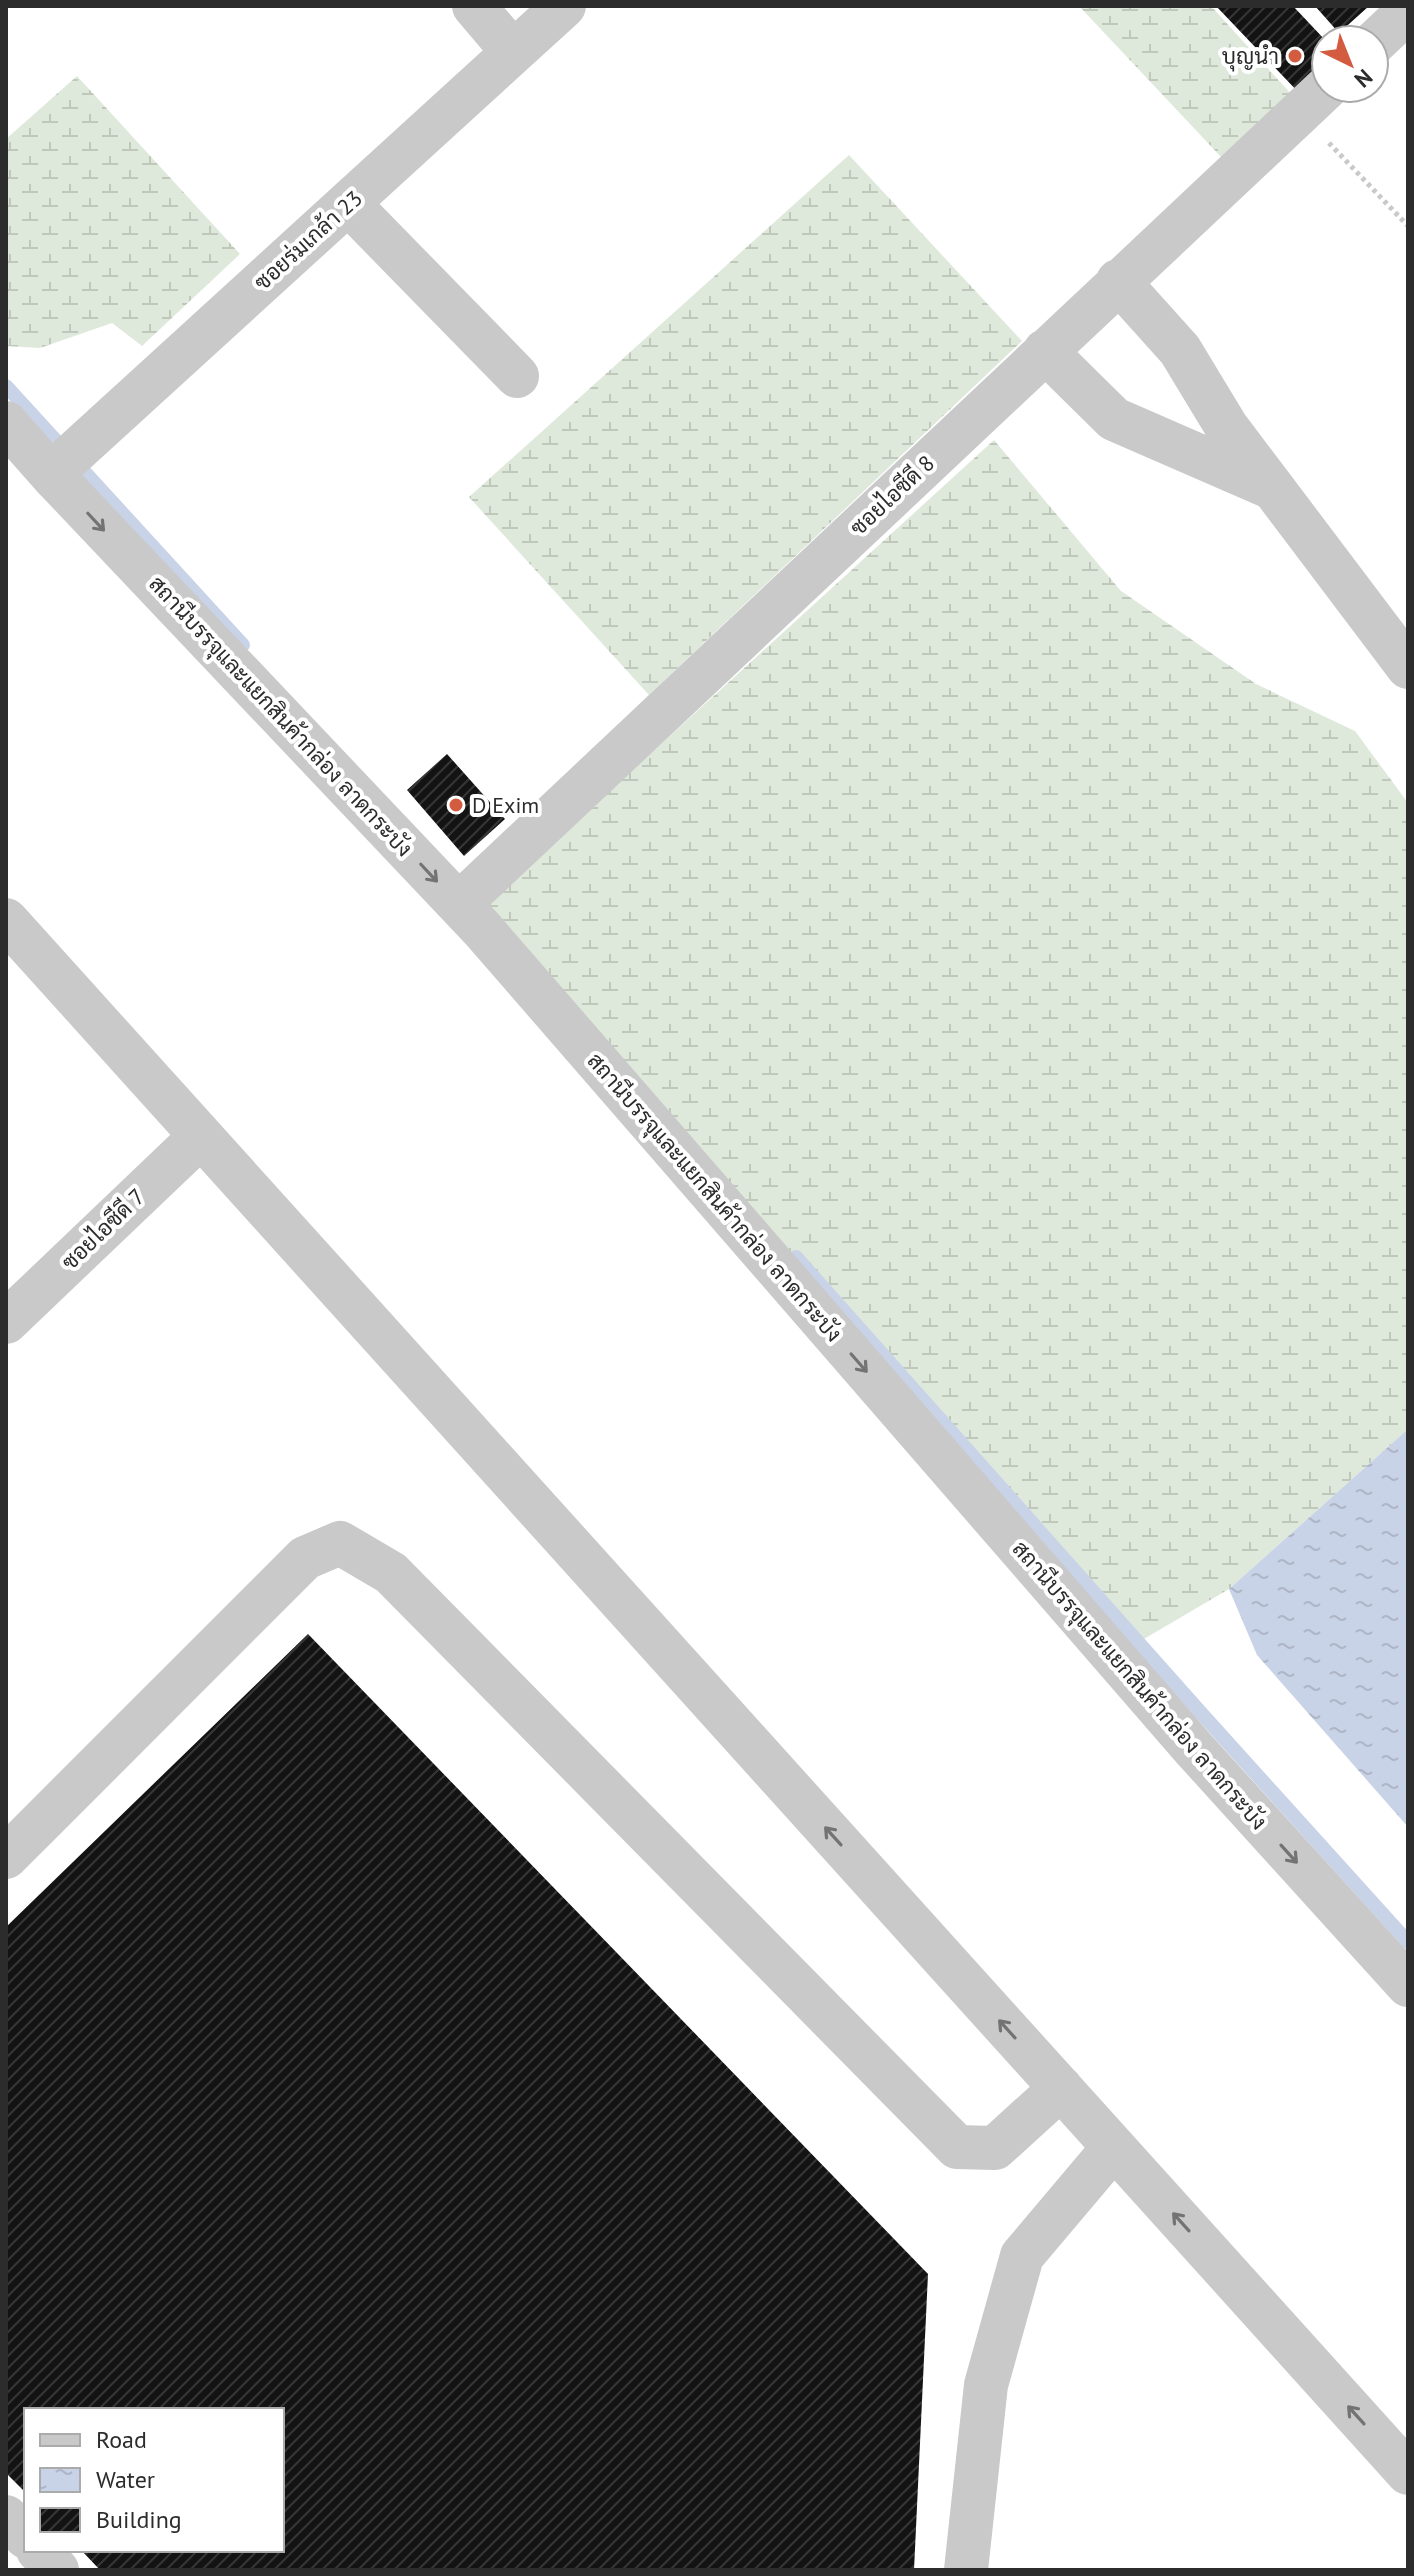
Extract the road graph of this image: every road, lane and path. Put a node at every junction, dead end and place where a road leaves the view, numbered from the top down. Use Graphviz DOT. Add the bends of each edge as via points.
graph roads {
  1 [pos="474,6"];
  2 [pos="564,6"];
  3 [pos="1408,11"];
  4 [pos="1390,28"];
  5 [pos="513,52"];
  6 [pos="1310,103"];
  7 [pos="1316,104"];
  8 [pos="348,203"];
  9 [pos="1408,226"];
  10 [pos="1118,281"];
  11 [pos="1045,351"];
  12 [pos="517,376"];
  13 [pos="6,423"];
  14 [pos="64,462"];
  15 [pos="1273,487"];
  16 [pos="1408,667"];
  17 [pos="468,896"];
  18 [pos="6,920"];
  19 [pos="201,1136"];
  20 [pos="6,1322"];
  21 [pos="6,1857"];
  22 [pos="1408,1985"];
  23 [pos="1061,2088"];
  24 [pos="1114,2147"];
  25 [pos="1408,2473"];
  26 [pos="6,2517"];
  27 [pos="24,2535"];
  28 [pos="40,2552"];
  29 [pos="57,2570"];
  30 [pos="966,2570"];
  1 -- 5 [label="street"];
  2 -- 5 [label="street, ซอยร่มเกล้า 23"];
  3 -- 4 [label="street"];
  5 -- 8 [label="street, ซอยร่มเกล้า 23"];
  6 -- 10 [label="street, ซอยไอซีดี 8"];
  7 -- 9 [label="path"];
  8 -- 12 [label="street"];
  8 -- 14 [label="street, ซอยร่มเกล้า 23"];
  10 -- 11 [label="street, ซอยไอซีดี 8"];
  10 -- 15 [label="street" via="1180,350 1226,426"];
  11 -- 15 [label="street" via="1114,419"];
  11 -- 17 [label="street, ซอยไอซีดี 8"];
  13 -- 14 [label="street, สถานีบรรจุและแยกสินค้ากล่อง ลาดกระบัง"];
  14 -- 17 [label="street, สถานีบรรจุและแยกสินค้ากล่อง ลาดกระบัง, one-way"];
  15 -- 16 [label="street"];
  17 -- 22 [label="street, สถานีบรรจุและแยกสินค้ากล่อง ลาดกระบัง, one-way" via="1194,1749"];
  18 -- 19 [label="street"];
  19 -- 20 [label="street, ซอยไอซีดี 7"];
  23 -- 19 [label="street, one-way"];
  21 -- 23 [label="street" via="305,1558 340,1543 391,1573 957,2147 995,2148"];
  23 -- 24 [label="street"];
  25 -- 24 [label="street, one-way"];
  24 -- 30 [label="street" via="1022,2256 986,2385"];
  26 -- 27 [label="street"];
  28 -- 29 [label="street"];
}
